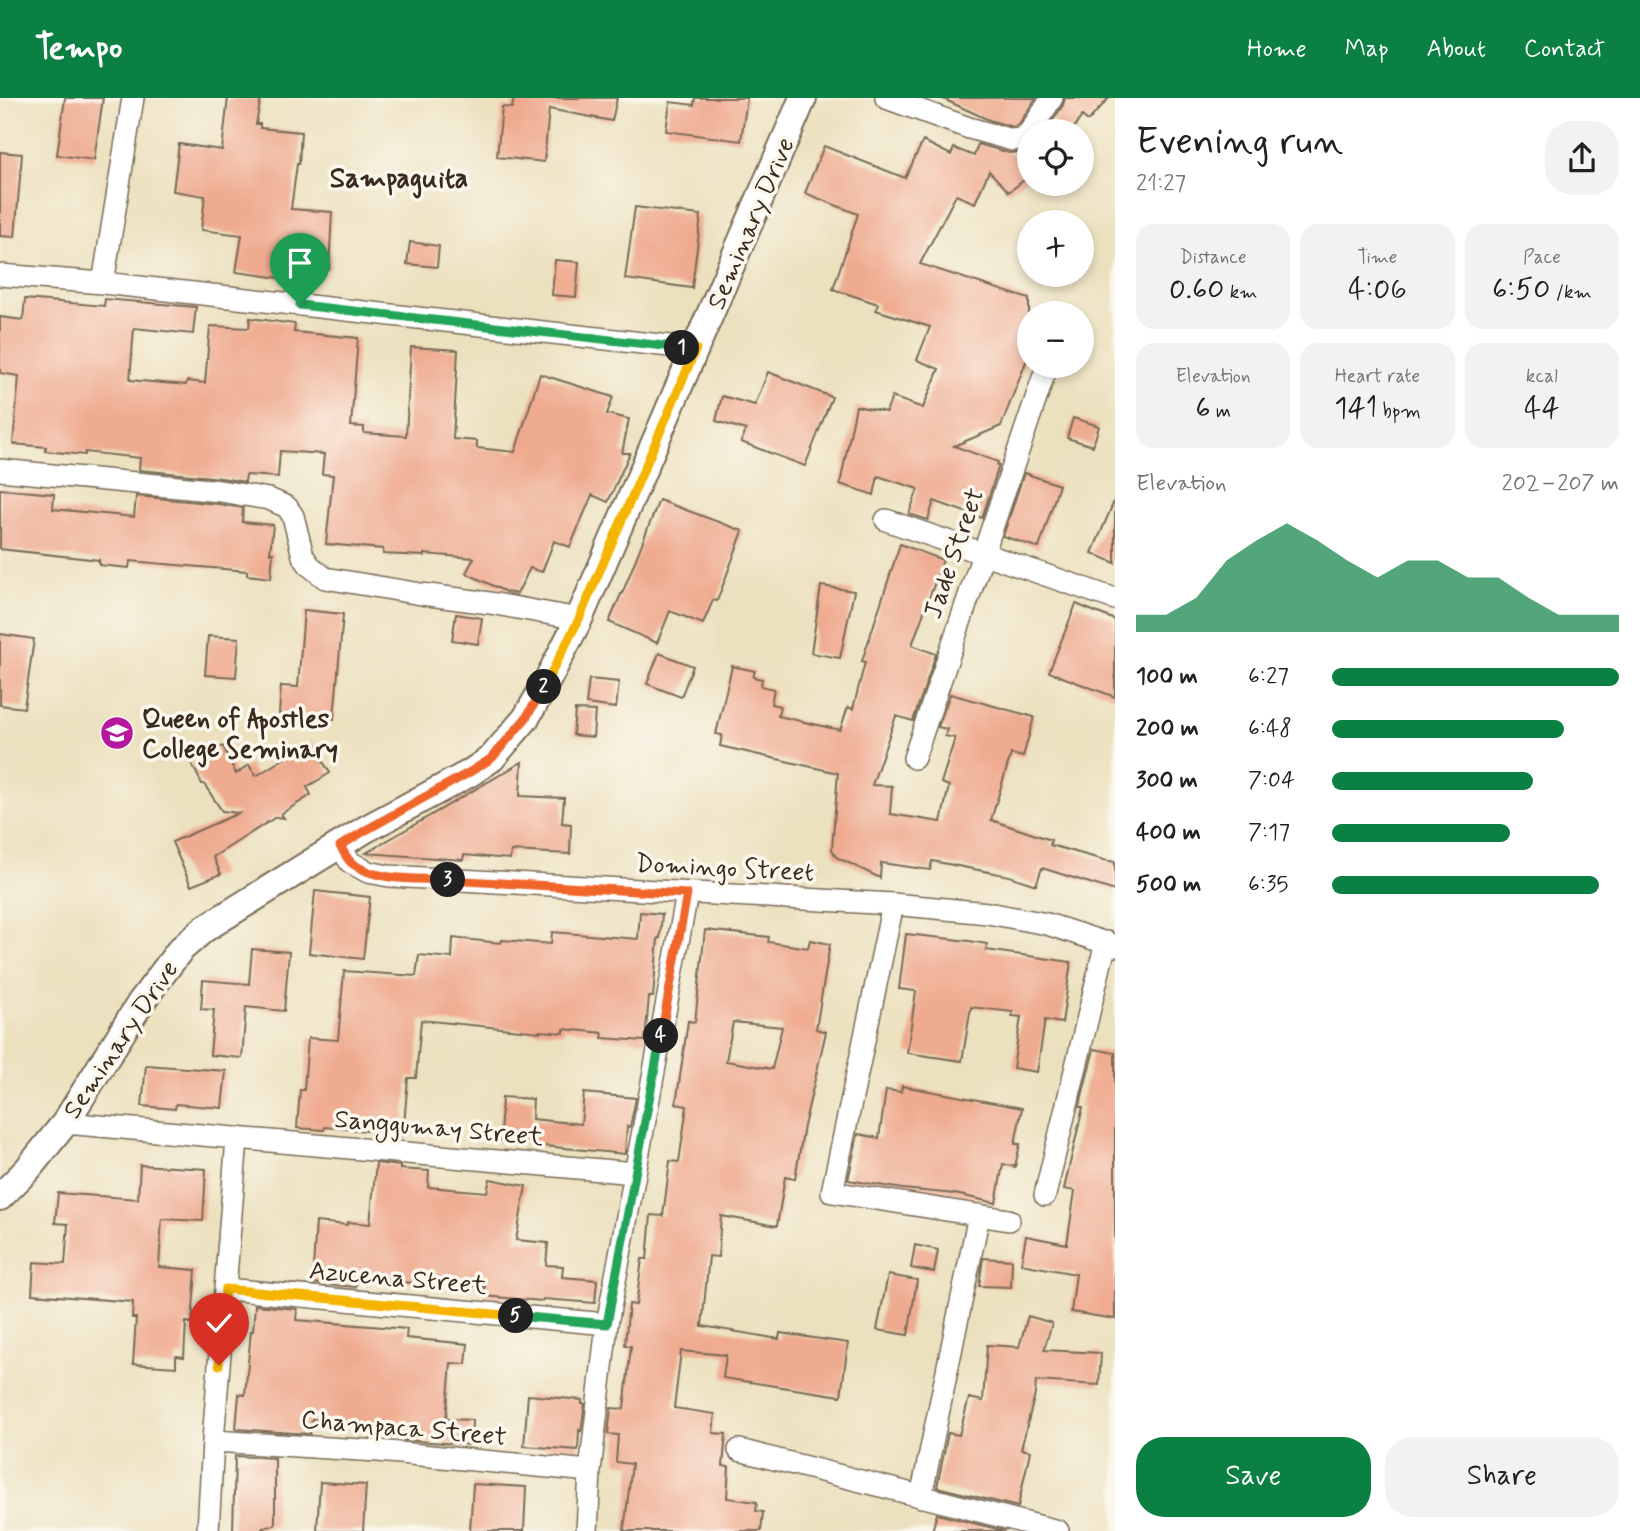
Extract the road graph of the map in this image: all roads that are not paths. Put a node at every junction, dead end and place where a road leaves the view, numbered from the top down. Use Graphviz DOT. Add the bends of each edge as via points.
graph roads {
  1 [pos="133,98"];
  2 [pos="803,98"];
  3 [pos="887,98"];
  4 [pos="1052,98"];
  5 [pos="1038,119"];
  6 [pos="1017,139"];
  7 [pos="0,275"];
  8 [pos="103,283"];
  9 [pos="696,349"];
  10 [pos="1043,378"];
  11 [pos="0,470"];
  12 [pos="886,520"];
  13 [pos="982,552"];
  14 [pos="1115,600"];
  15 [pos="579,619"];
  16 [pos="914,758"];
  17 [pos="340,846"];
  18 [pos="687,894"];
  19 [pos="893,904"];
  20 [pos="1110,944"];
  21 [pos="65,1123"];
  22 [pos="237,1138"];
  23 [pos="635,1173"];
  24 [pos="1045,1195"];
  25 [pos="0,1197"];
  26 [pos="979,1215"];
  27 [pos="1009,1220"];
  28 [pos="225,1289"];
  29 [pos="607,1324"];
  30 [pos="213,1441"];
  31 [pos="739,1450"];
  32 [pos="590,1471"];
  33 [pos="921,1497"];
  34 [pos="208,1531"];
  35 [pos="587,1531"];
  36 [pos="1058,1531"];
  1 -- 8 [label="street"];
  2 -- 9 [label="street, Seminary Drive"];
  3 -- 6 [label="street" via="969,128"];
  4 -- 5 [label="street"];
  7 -- 8 [label="street"];
  8 -- 9 [label="street"];
  9 -- 15 [label="street, Seminary Drive"];
  10 -- 13 [label="street, Jade Street"];
  11 -- 15 [label="street" via="269,499 287,507 303,556 325,578"];
  12 -- 13 [label="street"];
  13 -- 14 [label="street"];
  13 -- 16 [label="street, Jade Street"];
  15 -- 17 [label="street, Seminary Drive" via="526,718 492,758"];
  17 -- 18 [label="street, Domingo Street" via="350,862 389,876"];
  17 -- 21 [label="street, Seminary Drive" via="204,929 180,950 141,1002"];
  18 -- 19 [label="street, Domingo Street"];
  18 -- 23 [label="street"];
  19 -- 20 [label="street, Domingo Street" via="988,913 1046,924"];
  19 -- 26 [label="street" via="832,1192"];
  20 -- 24 [label="street"];
  21 -- 22 [label="street, Sanggumay Street"];
  21 -- 25 [label="street, Seminary Drive"];
  22 -- 23 [label="street, Sanggumay Street"];
  22 -- 28 [label="street"];
  23 -- 29 [label="street"];
  26 -- 27 [label="street"];
  26 -- 33 [label="street"];
  28 -- 29 [label="street, Azucena Street"];
  28 -- 30 [label="street"];
  29 -- 32 [label="street"];
  30 -- 32 [label="street, Champaca Street"];
  30 -- 34 [label="street"];
  31 -- 33 [label="street"];
  32 -- 35 [label="street"];
  33 -- 36 [label="street"];
}
